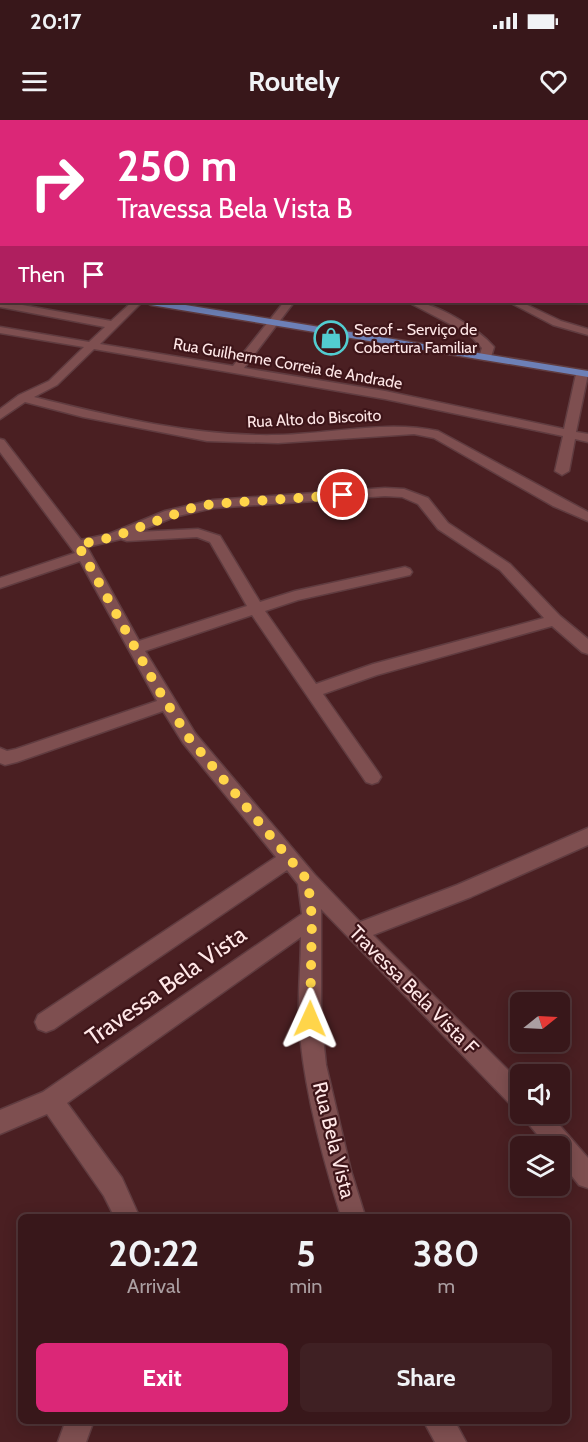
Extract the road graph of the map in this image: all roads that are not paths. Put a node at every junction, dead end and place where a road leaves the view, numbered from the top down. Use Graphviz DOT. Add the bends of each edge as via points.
graph roads {
  1 [pos="136,303"];
  2 [pos="157,303"];
  3 [pos="217,303"];
  4 [pos="288,303"];
  5 [pos="415,303"];
  6 [pos="516,303"];
  7 [pos="0,304"];
  8 [pos="282,313"];
  9 [pos="274,323"];
  10 [pos="113,325"];
  11 [pos="0,330"];
  12 [pos="588,332"];
  13 [pos="92,346"];
  14 [pos="487,352"];
  15 [pos="236,370"];
  16 [pos="586,370"];
  17 [pos="23,398"];
  18 [pos="0,415"];
  19 [pos="569,435"];
  20 [pos="588,438"];
  21 [pos="0,443"];
  22 [pos="562,471"];
  23 [pos="588,517"];
  24 [pos="113,537"];
  25 [pos="81,550"];
  26 [pos="405,572"];
  27 [pos="0,583"];
  28 [pos="256,609"];
  29 [pos="555,620"];
  30 [pos="136,648"];
  31 [pos="588,648"];
  32 [pos="313,691"];
  33 [pos="166,704"];
  34 [pos="0,755"];
  35 [pos="372,777"];
  36 [pos="588,836"];
  37 [pos="288,859"];
  38 [pos="308,881"];
  39 [pos="312,918"];
  40 [pos="356,933"];
  41 [pos="46,1022"];
  42 [pos="510,1087"];
  43 [pos="51,1100"];
  44 [pos="0,1122"];
  45 [pos="543,1124"];
  46 [pos="588,1176"];
  47 [pos="126,1214"];
  48 [pos="352,1214"];
  49 [pos="79,1424"];
  50 [pos="440,1424"];
  51 [pos="72,1442"];
  52 [pos="452,1442"];
  1 -- 10 [label="street"];
  2 -- 9 [label="main road"];
  3 -- 8 [label="main road"];
  4 -- 8 [label="street"];
  5 -- 14 [label="street" via="473,332"];
  6 -- 12 [label="street" via="557,323"];
  7 -- 10 [label="street"];
  8 -- 9 [label="street"];
  8 -- 14 [label="main road"];
  9 -- 14 [label="main road"];
  9 -- 15 [label="street"];
  10 -- 13 [label="street"];
  11 -- 13 [label="street, Rua Guilherme Correia de Andrade"];
  13 -- 15 [label="street, Rua Guilherme Correia de Andrade"];
  13 -- 17 [label="street" via="53,382"];
  14 -- 16 [label="main road"];
  15 -- 19 [label="street, Rua Guilherme Correia de Andrade" via="385,395"];
  16 -- 19 [label="street"];
  17 -- 18 [label="street"];
  17 -- 23 [label="street, Rua Alto do Biscoito" via="207,437 278,439 426,430"];
  19 -- 20 [label="street, Rua Guilherme Correia de Andrade"];
  19 -- 22 [label="street"];
  21 -- 25 [label="street"];
  24 -- 25 [label="street"];
  24 -- 28 [label="street" via="209,535 219,543"];
  24 -- 29 [label="street" via="213,504 396,493 418,498 448,531 517,577"];
  25 -- 27 [label="street"];
  25 -- 30 [label="street"];
  26 -- 28 [label="street" via="295,596"];
  28 -- 30 [label="street"];
  28 -- 32 [label="street"];
  29 -- 31 [label="street"];
  29 -- 32 [label="street" via="373,670"];
  30 -- 33 [label="street"];
  32 -- 35 [label="street"];
  33 -- 34 [label="street" via="17,755"];
  33 -- 37 [label="street"];
  36 -- 40 [label="street"];
  37 -- 38 [label="street"];
  37 -- 41 [label="street"];
  38 -- 39 [label="street, Rua Bela Vista"];
  38 -- 40 [label="street, Travessa Bela Vista F"];
  39 -- 43 [label="street, Travessa Bela Vista"];
  39 -- 48 [label="street, Rua Bela Vista" via="310,1019 315,1065"];
  40 -- 42 [label="street, Travessa Bela Vista F"];
  43 -- 44 [label="street, Travessa Bela Vista"];
  43 -- 47 [label="street" via="113,1187"];
  45 -- 46 [label="street"];
  49 -- 51 [label="street"];
  50 -- 52 [label="street"];
}
